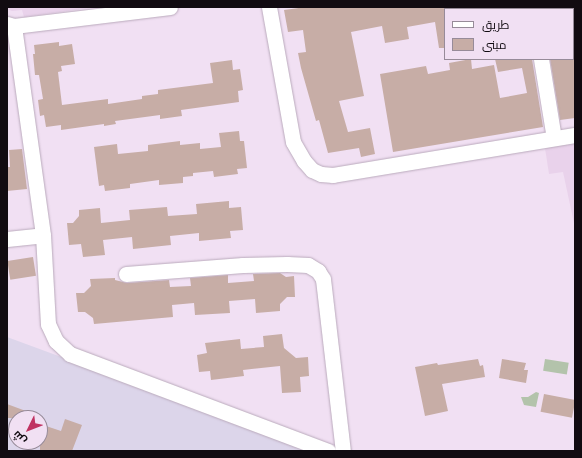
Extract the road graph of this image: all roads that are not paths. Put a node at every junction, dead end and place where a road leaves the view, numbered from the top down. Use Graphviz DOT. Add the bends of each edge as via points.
graph roads {
  1 [pos="170,7"];
  2 [pos="268,7"];
  3 [pos="11,25"];
  4 [pos="541,60"];
  5 [pos="575,134"];
  6 [pos="554,138"];
  7 [pos="43,235"];
  8 [pos="7,239"];
  9 [pos="126,274"];
  10 [pos="328,451"];
  11 [pos="343,451"];
  1 -- 3 [label="street"];
  2 -- 6 [label="street" via="293,142 304,161 320,174 333,175"];
  3 -- 7 [label="street"];
  4 -- 6 [label="street"];
  5 -- 6 [label="street"];
  7 -- 8 [label="street"];
  7 -- 10 [label="street" via="48,324 56,341 70,354"];
  9 -- 11 [label="street" via="287,264 308,265 318,271 323,279"];
}
